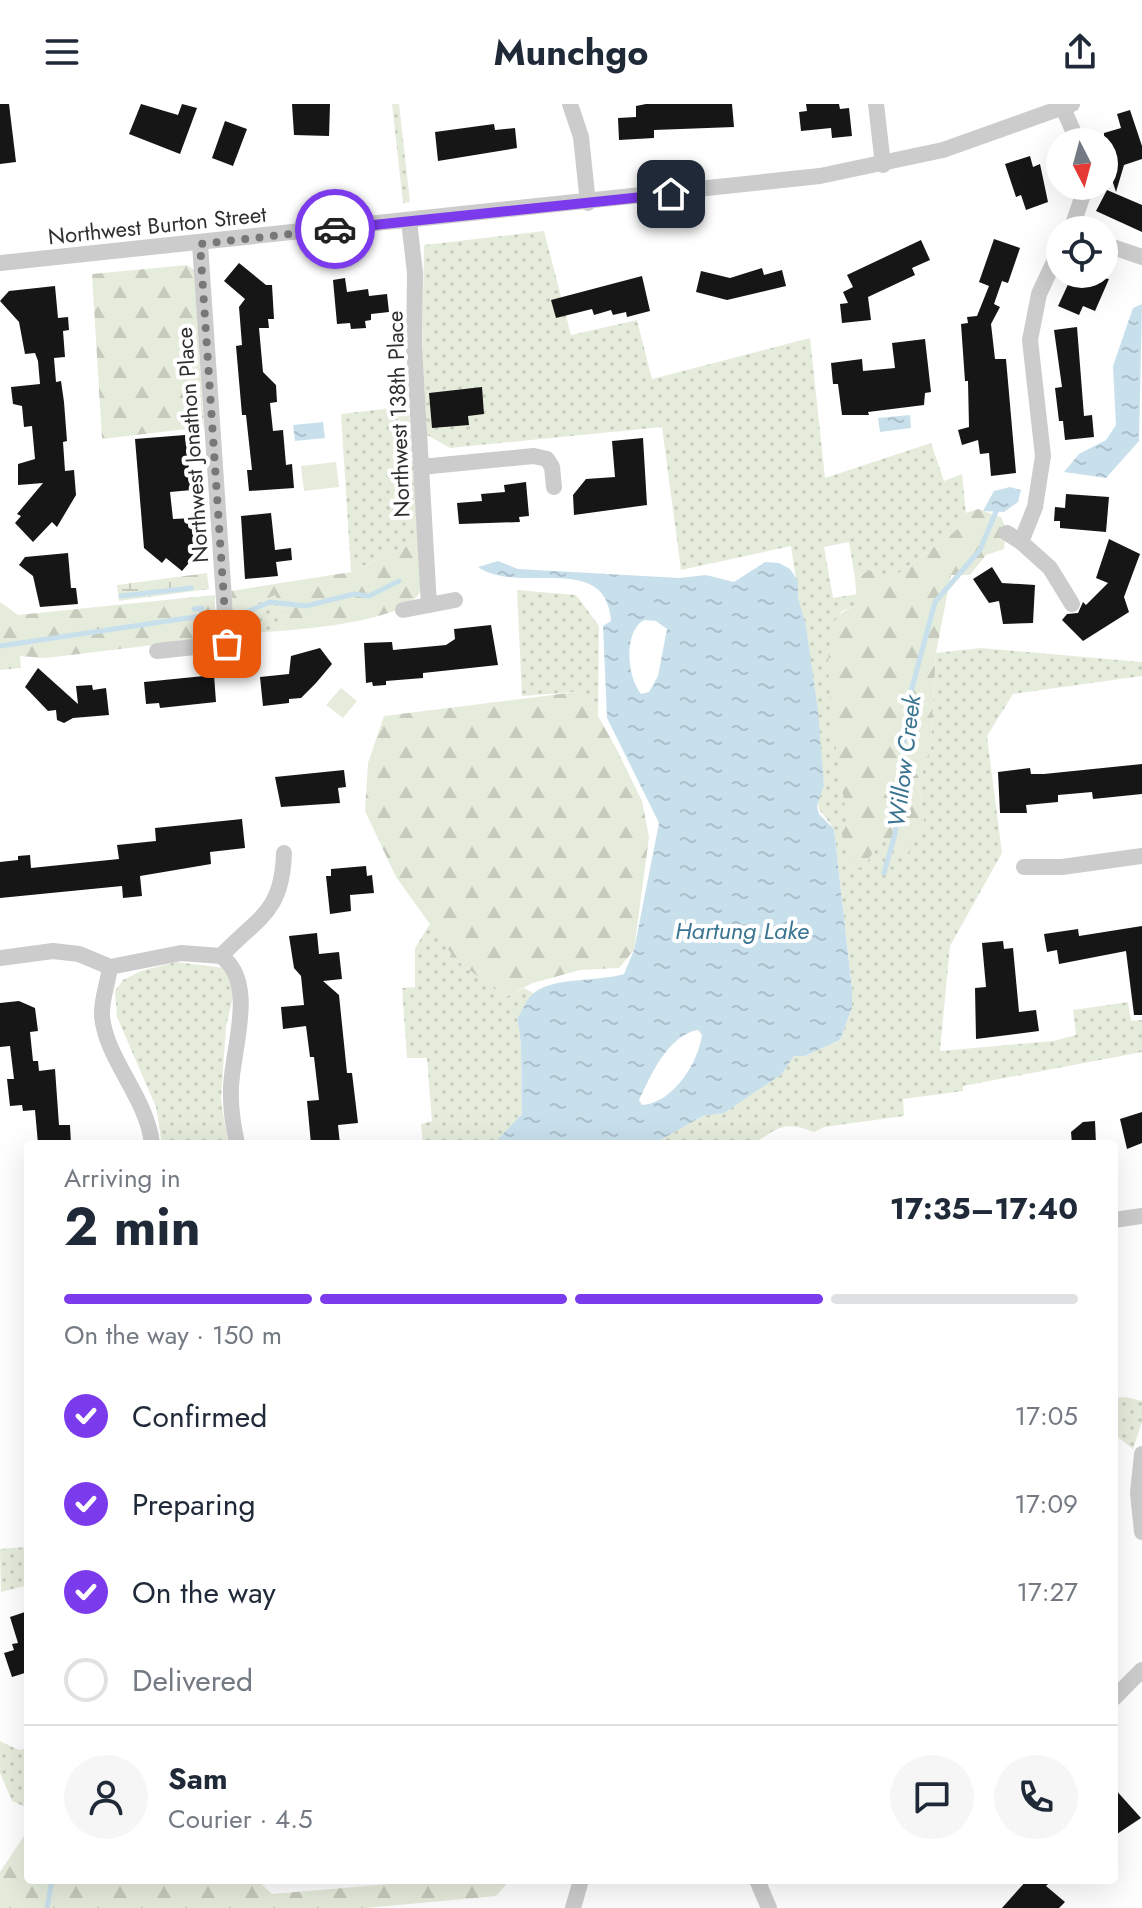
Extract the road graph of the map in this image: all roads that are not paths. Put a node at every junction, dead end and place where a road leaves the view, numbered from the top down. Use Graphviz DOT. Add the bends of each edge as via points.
graph roads {
  1 [pos="570,104"];
  2 [pos="876,104"];
  3 [pos="1068,106"];
  4 [pos="1074,128"];
  5 [pos="883,165"];
  6 [pos="588,203"];
  7 [pos="409,221"];
  8 [pos="200,244"];
  9 [pos="1118,249"];
  10 [pos="1142,257"];
  11 [pos="0,263"];
  12 [pos="1046,279"];
  13 [pos="421,467"];
  14 [pos="554,487"];
  15 [pos="455,600"];
  16 [pos="1072,604"];
  17 [pos="429,605"];
  18 [pos="403,610"];
  19 [pos="252,641"];
  20 [pos="227,644"];
  21 [pos="157,651"];
  22 [pos="284,853"];
  23 [pos="1142,856"];
  24 [pos="1024,867"];
  25 [pos="221,956"];
  26 [pos="0,958"];
  27 [pos="110,967"];
  28 [pos="151,1140"];
  29 [pos="237,1140"];
  30 [pos="1142,1216"];
  31 [pos="1118,1219"];
  32 [pos="1142,1454"];
  33 [pos="1142,1532"];
  34 [pos="1142,1670"];
  35 [pos="1118,1694"];
  36 [pos="580,1884"];
  37 [pos="759,1884"];
  38 [pos="573,1908"];
  39 [pos="769,1908"];
  1 -- 6 [label="street" via="581,137"];
  2 -- 5 [label="street"];
  3 -- 4 [label="street"];
  3 -- 5 [label="street, Northwest Burton Street"];
  5 -- 6 [label="street, Northwest Burton Street"];
  6 -- 7 [label="street, Northwest Burton Street"];
  7 -- 8 [label="street, Northwest Burton Street"];
  7 -- 13 [label="street, Northwest 138th Place"];
  8 -- 11 [label="street, Northwest Burton Street"];
  8 -- 20 [label="street, Northwest Jonathon Place"];
  9 -- 10 [label="street"];
  12 -- 16 [label="street" via="1030,340 1043,456 1035,507 1014,538 1050,568"];
  13 -- 14 [label="street" via="534,456 547,459"];
  13 -- 17 [label="street, Northwest 138th Place"];
  15 -- 17 [label="street"];
  17 -- 18 [label="street"];
  19 -- 20 [label="street"];
  20 -- 21 [label="street"];
  22 -- 25 [label="street" via="280,895 271,910"];
  23 -- 24 [label="street"];
  25 -- 27 [label="street" via="181,953"];
  25 -- 29 [label="street" via="231,963 241,995 231,1090"];
  26 -- 27 [label="street" via="53,951 79,954"];
  27 -- 28 [label="street" via="102,1017 147,1117"];
  30 -- 31 [label="street"];
  32 -- 33 [label="street"];
  34 -- 35 [label="street"];
  36 -- 38 [label="street"];
  37 -- 39 [label="street"];
}
